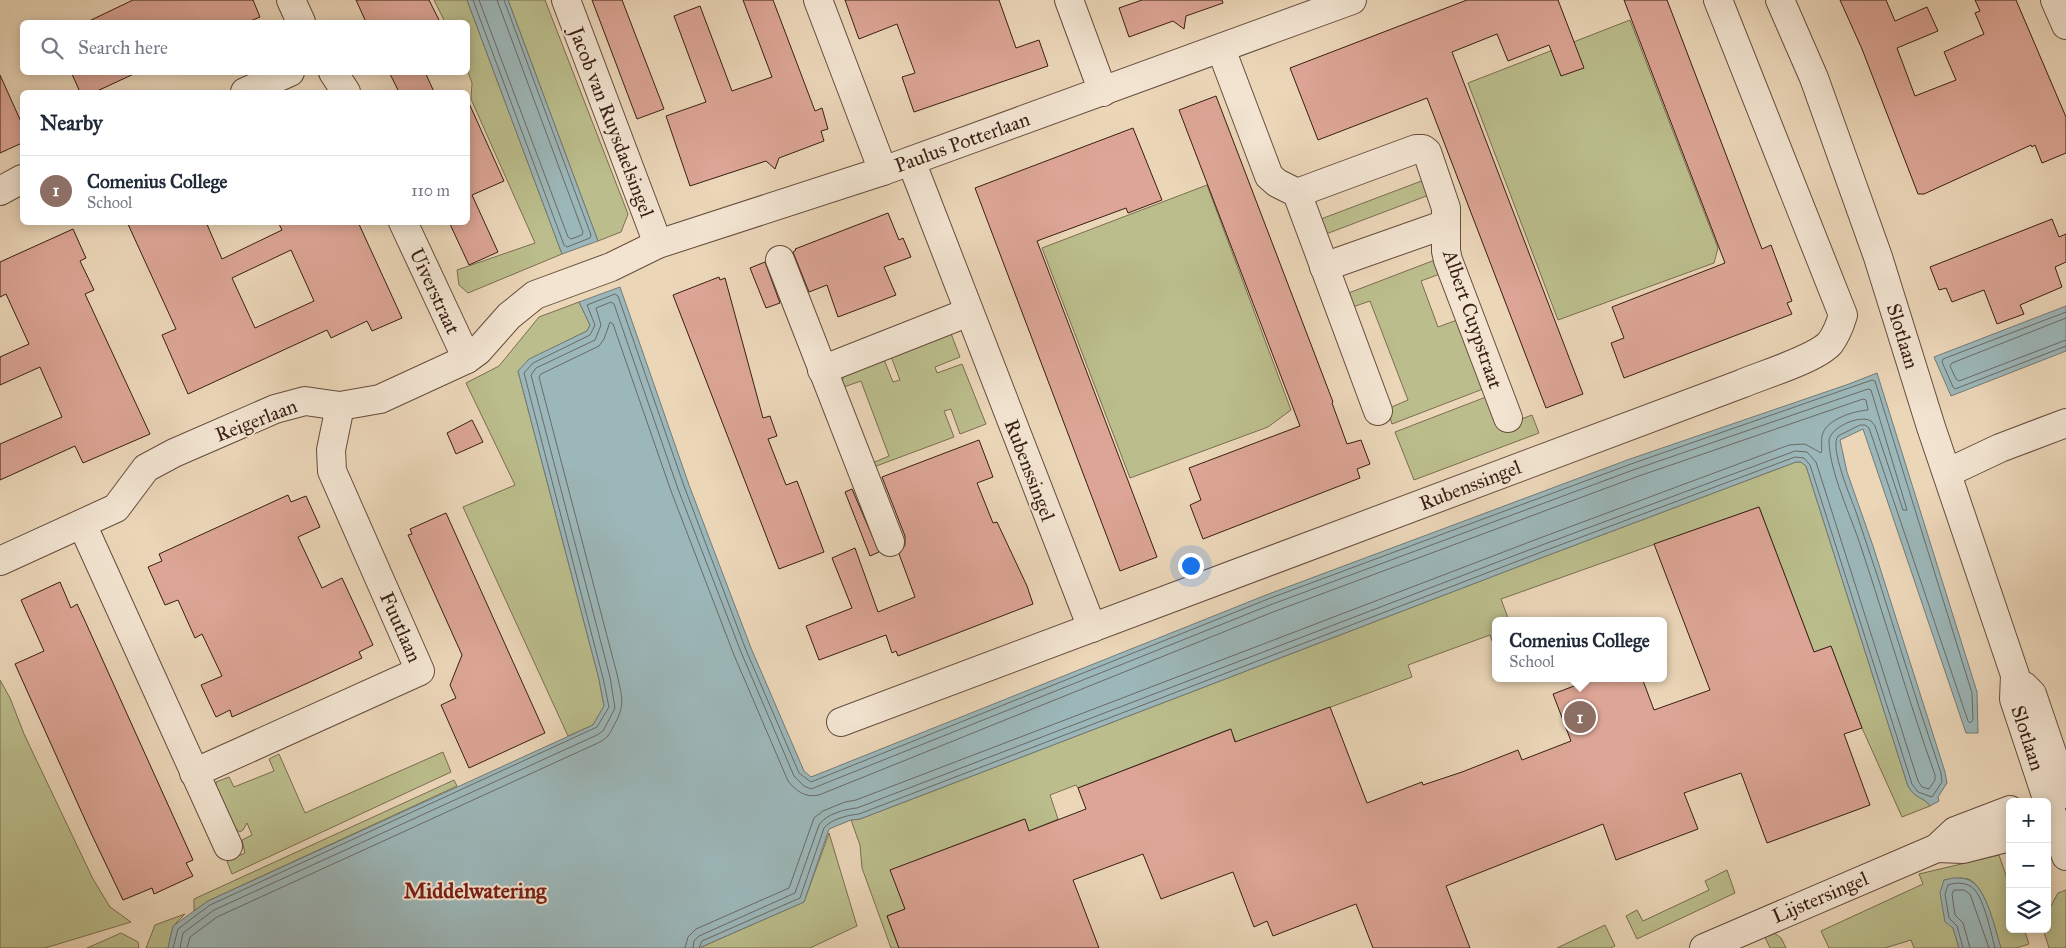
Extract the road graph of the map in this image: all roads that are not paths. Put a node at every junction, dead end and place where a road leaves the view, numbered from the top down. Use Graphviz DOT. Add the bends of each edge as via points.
graph roads {
  1 [pos="291,0"];
  2 [pos="566,0"];
  3 [pos="818,0"];
  4 [pos="1069,0"];
  5 [pos="1352,0"];
  6 [pos="1718,0"];
  7 [pos="1780,0"];
  8 [pos="2055,0"];
  9 [pos="1317,6"];
  10 [pos="300,20"];
  11 [pos="2066,25"];
  12 [pos="1221,49"];
  13 [pos="283,75"];
  14 [pos="335,75"];
  15 [pos="250,90"];
  16 [pos="345,90"];
  17 [pos="1103,92"];
  18 [pos="911,160"];
  19 [pos="883,171"];
  20 [pos="20,180"];
  21 [pos="0,192"];
  22 [pos="1297,193"];
  23 [pos="1446,224"];
  24 [pos="404,225"];
  25 [pos="658,244"];
  26 [pos="780,260"];
  27 [pos="1324,267"];
  28 [pos="572,281"];
  29 [pos="969,312"];
  30 [pos="467,360"];
  31 [pos="822,370"];
  32 [pos="340,406"];
  33 [pos="1378,411"];
  34 [pos="1508,418"];
  35 [pos="2064,429"];
  36 [pos="1947,473"];
  37 [pos="82,524"];
  38 [pos="890,542"];
  39 [pos="0,561"];
  40 [pos="1092,628"];
  41 [pos="841,722"];
  42 [pos="194,773"];
  43 [pos="2054,807"];
  44 [pos="2006,812"];
  45 [pos="2006,838"];
  46 [pos="228,846"];
  47 [pos="1937,848"];
  48 [pos="2066,856"];
  49 [pos="1704,948"];
  1 -- 10 [label="street"];
  2 -- 25 [label="street, Jacob van Ruysdaelsingel"];
  3 -- 19 [label="street"];
  4 -- 17 [label="street"];
  5 -- 9 [label="street, Paulus Potterlaan"];
  6 -- 40 [label="street, Rubenssingel" via="1843,315 1829,344 1803,359"];
  7 -- 36 [label="street, Slotlaan" via="1814,78 1878,257"];
  8 -- 11 [label="street"];
  9 -- 12 [label="street, Paulus Potterlaan"];
  12 -- 17 [label="street, Paulus Potterlaan"];
  12 -- 22 [label="street" via="1269,176 1277,184"];
  13 -- 15 [label="street"];
  14 -- 16 [label="street"];
  17 -- 18 [label="street, Paulus Potterlaan"];
  18 -- 19 [label="street, Paulus Potterlaan"];
  18 -- 29 [label="street, Rubenssingel"];
  19 -- 25 [label="street, Paulus Potterlaan"];
  20 -- 21 [label="street"];
  22 -- 23 [label="street, Albert Cuypstraat" via="1420,148 1429,156 1445,202"];
  22 -- 27 [label="street"];
  23 -- 27 [label="street"];
  23 -- 34 [label="street, Albert Cuypstraat" via="1448,260"];
  24 -- 30 [label="street, Uiverstraat"];
  25 -- 28 [label="street, Paulus Potterlaan" via="611,267"];
  26 -- 31 [label="street"];
  27 -- 33 [label="street"];
  28 -- 30 [label="street, Reigerlaan" via="535,295 509,316 484,346"];
  29 -- 31 [label="street"];
  29 -- 40 [label="street, Rubenssingel"];
  30 -- 32 [label="street, Reigerlaan" via="380,399"];
  31 -- 38 [label="street"];
  32 -- 37 [label="street, Reigerlaan" via="305,402 274,409 174,453 146,468 116,508"];
  32 -- 42 [label="street, Fuutlaan" via="332,450 332,471 420,671"];
  35 -- 36 [label="street" via="2000,448"];
  36 -- 43 [label="street, Slotlaan" via="2015,675 2014,699"];
  37 -- 39 [label="street, Reigerlaan"];
  37 -- 42 [label="street"];
  40 -- 41 [label="street, Rubenssingel"];
  42 -- 46 [label="street"];
  43 -- 48 [label="street, Slotlaan"];
  44 -- 47 [label="street, Lijstersingel" via="1955,831"];
  45 -- 47 [label="street, Lijstersingel" via="1963,849"];
  47 -- 49 [label="street, Lijstersingel"];
}
